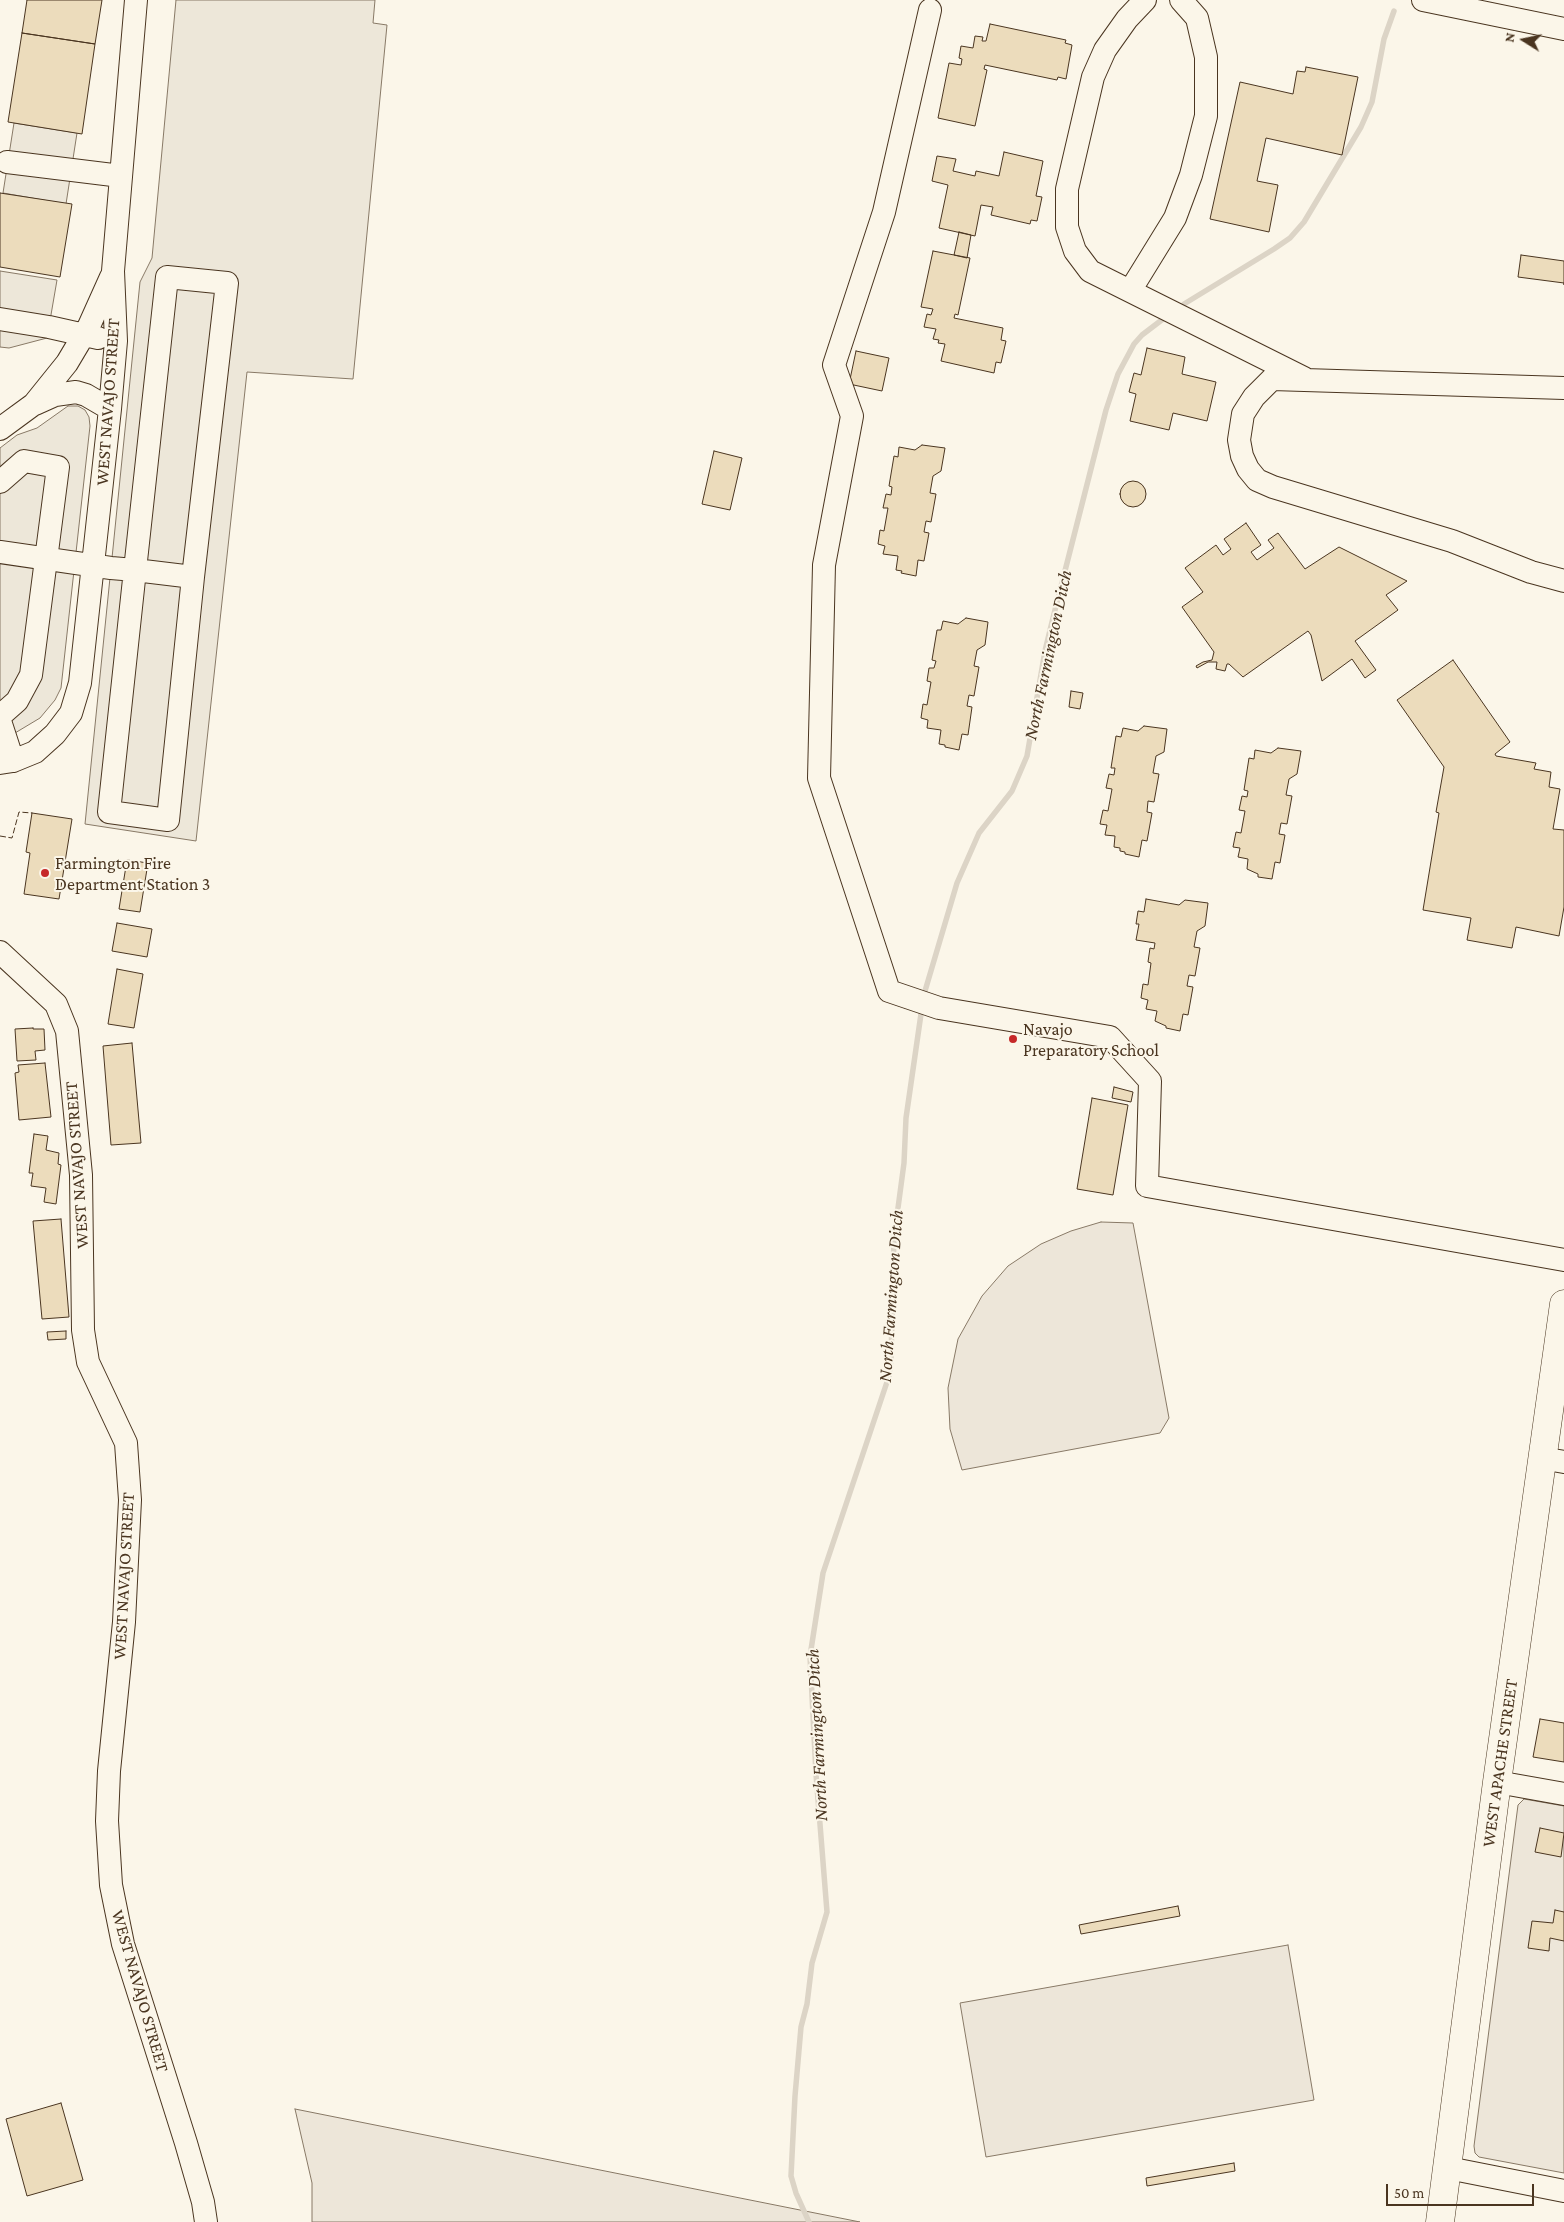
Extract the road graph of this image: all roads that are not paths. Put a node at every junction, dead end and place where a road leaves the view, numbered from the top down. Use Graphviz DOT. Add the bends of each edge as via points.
graph roads {
  1 [pos="136,0"];
  2 [pos="1145,0"];
  3 [pos="1182,0"];
  4 [pos="1423,0"];
  5 [pos="930,10"];
  6 [pos="1564,29"];
  7 [pos="8,162"];
  8 [pos="121,176"];
  9 [pos="113,271"];
  10 [pos="1130,291"];
  11 [pos="0,319"];
  12 [pos="83,335"];
  13 [pos="116,341"];
  14 [pos="1310,381"];
  15 [pos="1564,388"];
  16 [pos="34,404"];
  17 [pos="110,410"];
  18 [pos="0,429"];
  19 [pos="0,482"];
  20 [pos="0,552"];
  21 [pos="45,559"];
  22 [pos="93,565"];
  23 [pos="135,570"];
  24 [pos="193,577"];
  25 [pos="1564,581"];
  26 [pos="0,716"];
  27 [pos="0,721"];
  28 [pos="6,762"];
  29 [pos="0,952"];
  30 [pos="1564,1260"];
  31 [pos="1564,1304"];
  32 [pos="1553,1460"];
  33 [pos="1497,1782"];
  34 [pos="1564,1794"];
  35 [pos="1448,2168"];
  36 [pos="1564,2191"];
  37 [pos="206,2222"];
  38 [pos="1440,2222"];
  1 -- 8 [label="street, WEST NAVAJO STREET"];
  2 -- 10 [label="street" via="1105,50 1093,77 1067,189 1067,227 1075,251 1090,271"];
  3 -- 10 [label="street" via="1197,18 1206,57 1206,116 1191,175 1175,218"];
  4 -- 6 [label="street"];
  5 -- 30 [label="street" via="884,212 834,365 852,416 824,565 819,778 889,991 939,1008 1110,1037 1150,1081 1147,1186"];
  7 -- 8 [label="street"];
  8 -- 9 [label="street, WEST NAVAJO STREET"];
  9 -- 12 [label="street"];
  9 -- 13 [label="street, WEST NAVAJO STREET"];
  10 -- 14 [label="street"];
  11 -- 12 [label="street"];
  12 -- 13 [label="street"];
  12 -- 16 [label="street" via="68,364"];
  13 -- 17 [label="street, WEST NAVAJO STREET"];
  14 -- 15 [label="street"];
  14 -- 25 [label="street" via="1272,380 1254,397 1243,414 1239,440 1242,456 1257,480 1452,541 1531,572"];
  16 -- 17 [label="street" via="76,392"];
  16 -- 18 [label="street"];
  17 -- 22 [label="street, WEST NAVAJO STREET"];
  19 -- 21 [label="street" via="24,461 58,467"];
  20 -- 21 [label="street"];
  21 -- 22 [label="street"];
  21 -- 26 [label="street" via="30,674 17,701"];
  22 -- 23 [label="street"];
  22 -- 28 [label="street, WEST NAVAJO STREET" via="80,683 71,713 35,752"];
  23 -- 24 [label="street"];
  23 -- 24 [label="street" via="109,812 168,820"];
  23 -- 24 [label="street" via="167,277 227,284"];
  27 -- 28 [label="street"];
  29 -- 37 [label="street, WEST NAVAJO STREET" via="56,1004 67,1031 81,1175 83,1330 88,1362 126,1443 130,1500 124,1622 107,1821 111,1884 123,1944 186,2143"];
  31 -- 32 [label="main road, WEST APACHE STREET"];
  32 -- 33 [label="main road, WEST APACHE STREET"];
  33 -- 34 [label="street"];
  33 -- 35 [label="main road, WEST APACHE STREET"];
  35 -- 36 [label="street"];
  35 -- 38 [label="main road, WEST APACHE STREET"];
}
